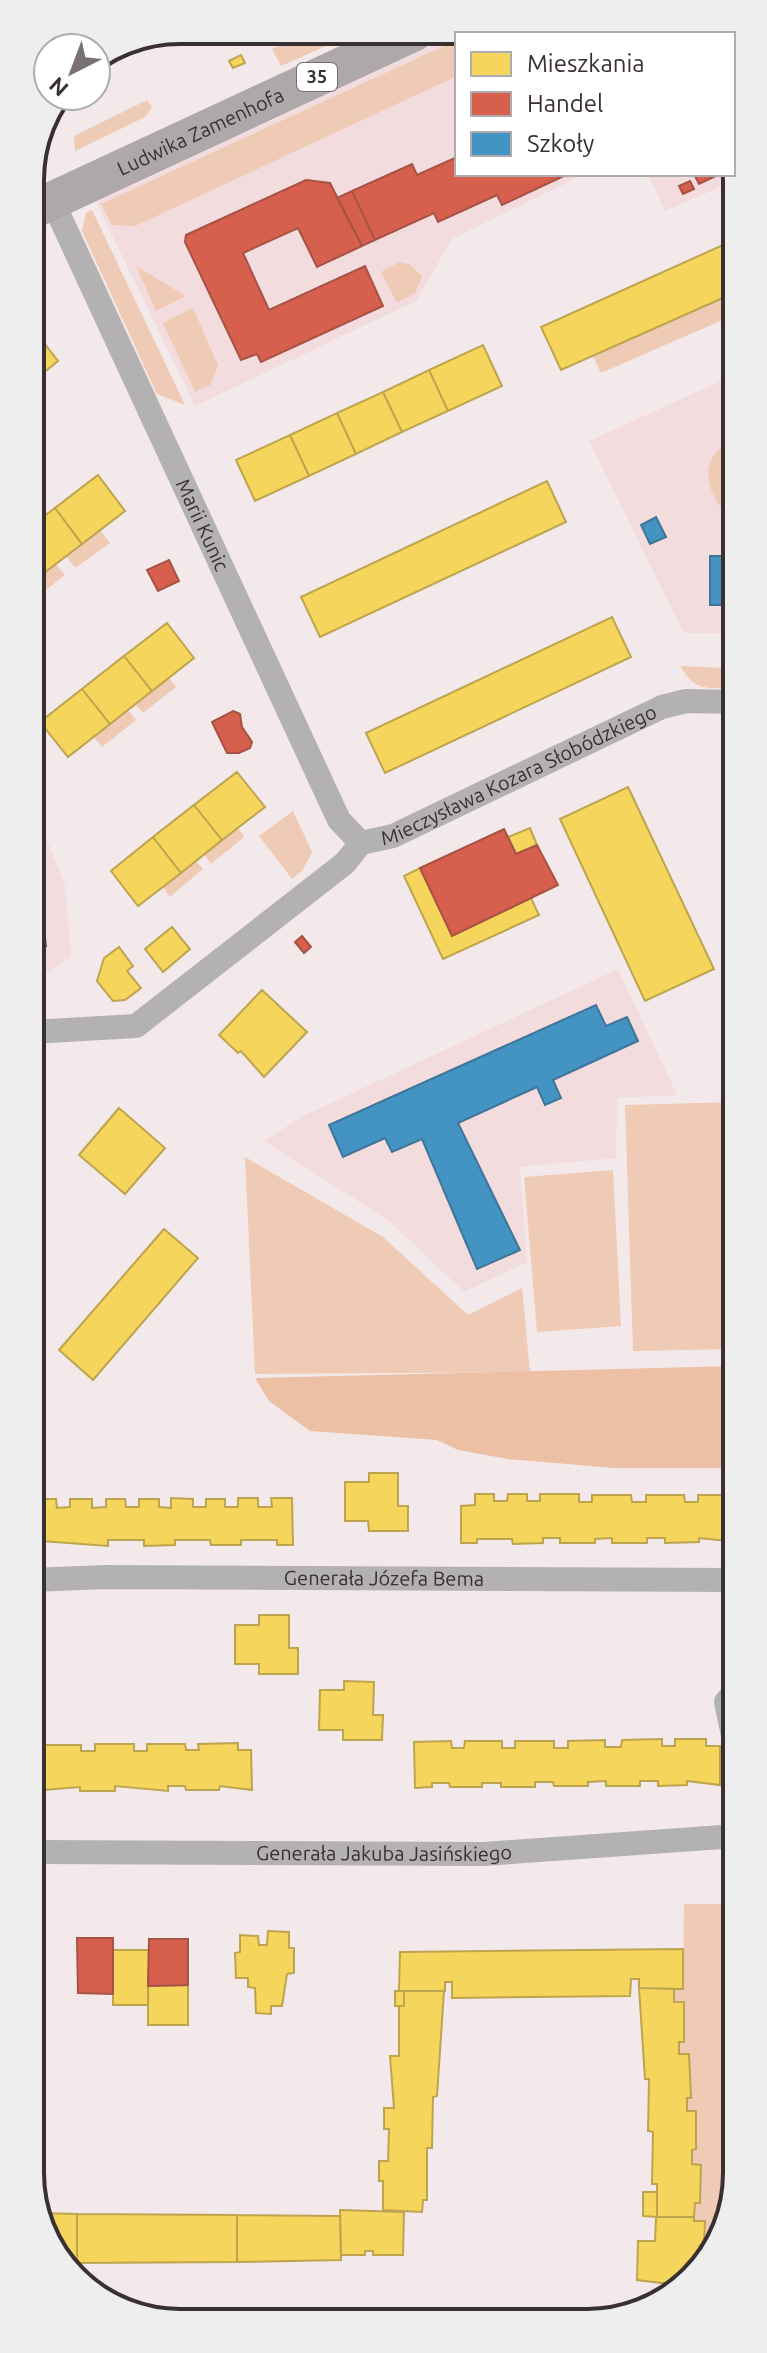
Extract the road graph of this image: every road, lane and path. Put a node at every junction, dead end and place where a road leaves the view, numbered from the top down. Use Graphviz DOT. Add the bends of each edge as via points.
graph roads {
  1 [pos="389,44"];
  2 [pos="44,204"];
  3 [pos="44,211"];
  4 [pos="723,702"];
  5 [pos="361,843"];
  6 [pos="44,1031"];
  7 [pos="44,1580"];
  8 [pos="723,1580"];
  9 [pos="723,1837"];
  10 [pos="44,1852"];
  1 -- 2 [label="main road, Ludwika Zamenhofa / 35"];
  3 -- 5 [label="street, Marii Kunic" via="339,820"];
  4 -- 5 [label="street, Mieczysława Kozara Słobódzkiego" via="662,707 393,836"];
  5 -- 6 [label="street, Mieczysława Kozara Słobódzkiego" via="345,863 136,1026"];
  7 -- 8 [label="street, Generała Józefa Bema"];
  9 -- 10 [label="street, Generała Jakuba Jasińskiego" via="484,1854"];
}
